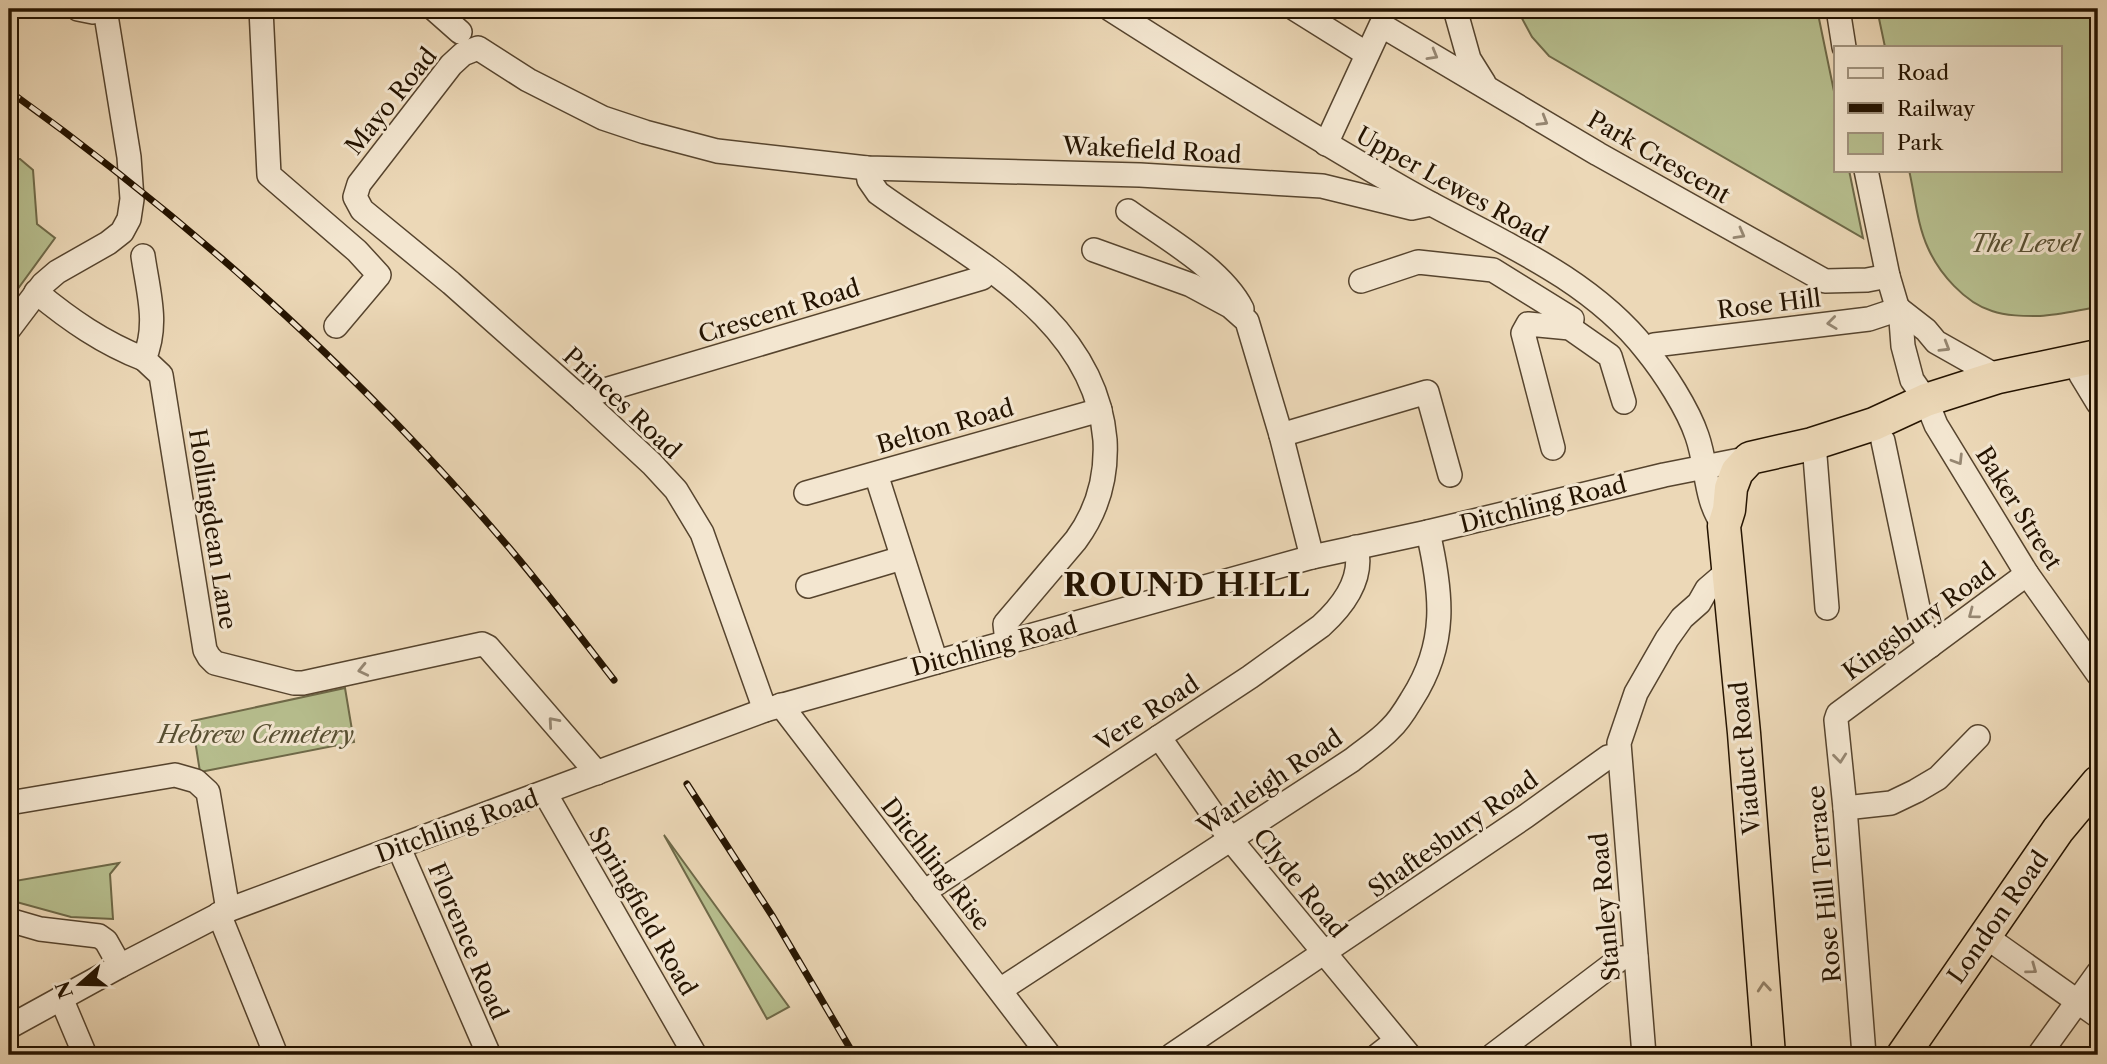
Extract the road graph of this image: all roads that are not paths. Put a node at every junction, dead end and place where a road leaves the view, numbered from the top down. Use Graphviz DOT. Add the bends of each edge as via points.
graph roads {
  1 [pos="79,9"];
  2 [pos="261,9"];
  3 [pos="434,9"];
  4 [pos="1110,9"];
  5 [pos="1295,9"];
  6 [pos="1455,9"];
  7 [pos="1838,9"];
  8 [pos="105,10"];
  9 [pos="460,32"];
  10 [pos="1844,46"];
  11 [pos="478,48"];
  12 [pos="1367,54"];
  13 [pos="1485,85"];
  14 [pos="1326,144"];
  15 [pos="867,168"];
  16 [pos="1866,172"];
  17 [pos="355,197"];
  18 [pos="1430,204"];
  19 [pos="1128,211"];
  20 [pos="1094,250"];
  21 [pos="143,256"];
  22 [pos="987,269"];
  23 [pos="1888,275"];
  24 [pos="1361,281"];
  25 [pos="36,292"];
  26 [pos="1591,298"];
  27 [pos="1900,314"];
  28 [pos="1247,321"];
  29 [pos="1571,324"];
  30 [pos="336,326"];
  31 [pos="9,329"];
  32 [pos="1647,350"];
  33 [pos="2087,358"];
  34 [pos="144,359"];
  35 [pos="1998,377"];
  36 [pos="583,400"];
  37 [pos="1926,400"];
  38 [pos="1624,402"];
  39 [pos="2098,403"];
  40 [pos="1100,410"];
  41 [pos="1281,435"];
  42 [pos="1883,441"];
  43 [pos="1812,444"];
  44 [pos="1553,448"];
  45 [pos="1750,458"];
  46 [pos="1706,466"];
  47 [pos="1444,469"];
  48 [pos="876,474"];
  49 [pos="806,493"];
  50 [pos="1724,526"];
  51 [pos="1427,532"];
  52 [pos="1356,547"];
  53 [pos="1312,557"];
  54 [pos="902,558"];
  55 [pos="2027,574"];
  56 [pos="808,586"];
  57 [pos="1730,587"];
  58 [pos="1827,608"];
  59 [pos="1007,642"];
  60 [pos="1930,646"];
  61 [pos="936,662"];
  62 [pos="2098,674"];
  63 [pos="773,707"];
  64 [pos="1842,710"];
  65 [pos="1159,737"];
  66 [pos="1978,737"];
  67 [pos="1618,755"];
  68 [pos="597,774"];
  69 [pos="2098,782"];
  70 [pos="545,793"];
  71 [pos="9,803"];
  72 [pos="1845,808"];
  73 [pos="1230,840"];
  74 [pos="399,848"];
  75 [pos="924,891"];
  76 [pos="223,912"];
  77 [pos="9,920"];
  78 [pos="1985,936"];
  79 [pos="1324,954"];
  80 [pos="1636,957"];
  81 [pos="120,966"];
  82 [pos="2098,973"];
  83 [pos="1000,990"];
  84 [pos="61,998"];
  85 [pos="2079,1003"];
  86 [pos="2098,1016"];
  87 [pos="9,1027"];
  88 [pos="1403,1048"];
  89 [pos="85,1055"];
  90 [pos="276,1055"];
  91 [pos="489,1055"];
  92 [pos="695,1055"];
  93 [pos="1049,1055"];
  94 [pos="1172,1055"];
  95 [pos="1378,1055"];
  96 [pos="1493,1055"];
  97 [pos="1644,1055"];
  98 [pos="1769,1055"];
  99 [pos="1864,1055"];
  100 [pos="1903,1055"];
  101 [pos="2039,1055"];
  1 -- 8 [label="street"];
  2 -- 30 [label="street" via="269,175 379,275"];
  3 -- 9 [label="street"];
  4 -- 14 [label="street, Upper Lewes Road"];
  5 -- 12 [label="street"];
  6 -- 13 [label="street, Park Crescent" via="1469,59"];
  7 -- 10 [label="street"];
  8 -- 25 [label="street" via="132,208 122,232 57,272"];
  11 -- 15 [label="street, Wakefield Road" via="574,104 645,132 717,151"];
  11 -- 17 [label="street, Mayo Road" via="451,65 359,184"];
  12 -- 13 [label="street, one-way" via="1381,26"];
  12 -- 14 [label="street"];
  13 -- 23 [label="street, Park Crescent, one-way" via="1825,281"];
  14 -- 18 [label="street, Upper Lewes Road"];
  15 -- 18 [label="street, Wakefield Road" via="1238,180 1322,186 1412,208"];
  15 -- 22 [label="street" via="878,193"];
  16 -- 23 [label="street, Baker Street"];
  17 -- 36 [label="street, Princes Road" via="369,217"];
  18 -- 26 [label="street, Upper Lewes Road"];
  19 -- 28 [label="street" via="1220,278 1238,300"];
  20 -- 28 [label="street" via="1191,285"];
  21 -- 34 [label="street" via="153,327"];
  22 -- 36 [label="street, Crescent Road" via="982,278"];
  22 -- 40 [label="street" via="1028,300 1066,342 1084,369"];
  23 -- 27 [label="street, Baker Street"];
  24 -- 29 [label="street" via="1418,262 1493,271"];
  25 -- 31 [label="street"];
  25 -- 34 [label="street" via="87,331"];
  26 -- 29 [label="street"];
  26 -- 32 [label="street, Upper Lewes Road"];
  27 -- 32 [label="street, Rose Hill, one-way" via="1654,345"];
  27 -- 35 [label="street, one-way" via="1936,342"];
  27 -- 37 [label="street, Baker Street" via="1912,380"];
  28 -- 41 [label="street"];
  29 -- 38 [label="street" via="1609,356"];
  29 -- 44 [label="street" via="1518,320"];
  32 -- 46 [label="street, Upper Lewes Road" via="1693,425"];
  33 -- 35 [label="highway, Ditchling Road"];
  33 -- 39 [label="street" via="2081,376"];
  68 -- 34 [label="street, Hollingdean Lane, one-way" via="482,644 303,683 215,663 208,657 161,375"];
  35 -- 37 [label="highway, Ditchling Road"];
  36 -- 63 [label="street, Princes Road" via="660,472 688,508"];
  37 -- 43 [label="highway, Ditchling Road" via="1874,424"];
  37 -- 55 [label="street, Baker Street, one-way" via="1936,425"];
  40 -- 48 [label="street, Belton Road"];
  40 -- 59 [label="street" via="1105,444 1100,495 1085,529 1005,624"];
  41 -- 47 [label="street" via="1427,392"];
  41 -- 53 [label="street"];
  42 -- 60 [label="street" via="1924,636"];
  43 -- 45 [label="highway, Ditchling Road"];
  43 -- 58 [label="street"];
  45 -- 46 [label="street, Ditchling Road"];
  45 -- 50 [label="highway" via="1737,472"];
  46 -- 50 [label="street, Viaduct Road" via="1705,481 1714,513"];
  46 -- 51 [label="street, Ditchling Road"];
  48 -- 49 [label="street, Belton Road"];
  48 -- 54 [label="street"];
  50 -- 57 [label="highway, Viaduct Road"];
  51 -- 52 [label="street, Ditchling Road"];
  51 -- 73 [label="street, Warleigh Road" via="1436,570 1439,628 1418,691 1389,730 1352,760"];
  52 -- 53 [label="street, Ditchling Road"];
  52 -- 65 [label="street, Vere Road" via="1357,574 1330,618"];
  53 -- 59 [label="street, Ditchling Road"];
  54 -- 56 [label="street"];
  54 -- 61 [label="street"];
  55 -- 60 [label="street, Kingsbury Road, one-way"];
  55 -- 62 [label="street, Baker Street"];
  57 -- 67 [label="street" via="1718,600 1699,603 1667,639 1636,693"];
  98 -- 57 [label="highway, Viaduct Road, one-way"];
  59 -- 61 [label="street, Ditchling Road"];
  60 -- 64 [label="street, Kingsbury Road"];
  61 -- 63 [label="street, Ditchling Road"];
  63 -- 68 [label="street, Ditchling Road"];
  63 -- 75 [label="street, Ditchling Rise"];
  64 -- 72 [label="street, Rose Hill Terrace, one-way" via="1836,720"];
  65 -- 73 [label="street, Clyde Road"];
  65 -- 75 [label="street, Vere Road"];
  66 -- 72 [label="street" via="1938,778 1916,791 1891,803"];
  67 -- 79 [label="street, Shaftesbury Road" via="1608,757"];
  67 -- 80 [label="street, Stanley Road"];
  68 -- 70 [label="street, Ditchling Road"];
  69 -- 78 [label="highway, London Road" via="2058,830"];
  70 -- 74 [label="street, Ditchling Road"];
  70 -- 92 [label="street, Springfield Road"];
  71 -- 76 [label="street" via="176,775 196,781 208,792"];
  72 -- 99 [label="street, Rose Hill Terrace"];
  73 -- 79 [label="street, Clyde Road"];
  73 -- 83 [label="street, Warleigh Road"];
  74 -- 76 [label="street, Ditchling Road"];
  74 -- 91 [label="street, Florence Road"];
  75 -- 83 [label="street, Ditchling Rise"];
  76 -- 81 [label="street, Ditchling Road"];
  76 -- 90 [label="street"];
  77 -- 81 [label="street" via="99,936"];
  78 -- 85 [label="street, one-way"];
  78 -- 100 [label="highway, London Road"];
  79 -- 88 [label="street, Clyde Road"];
  79 -- 94 [label="street, Shaftesbury Road"];
  80 -- 96 [label="street" via="1613,964"];
  80 -- 97 [label="street, Stanley Road"];
  81 -- 84 [label="street, Ditchling Road"];
  82 -- 85 [label="street"];
  83 -- 93 [label="street, Ditchling Rise"];
  84 -- 87 [label="street, Ditchling Road"];
  84 -- 89 [label="street"];
  85 -- 86 [label="street"];
  85 -- 101 [label="street"];
  88 -- 95 [label="street"];
}
